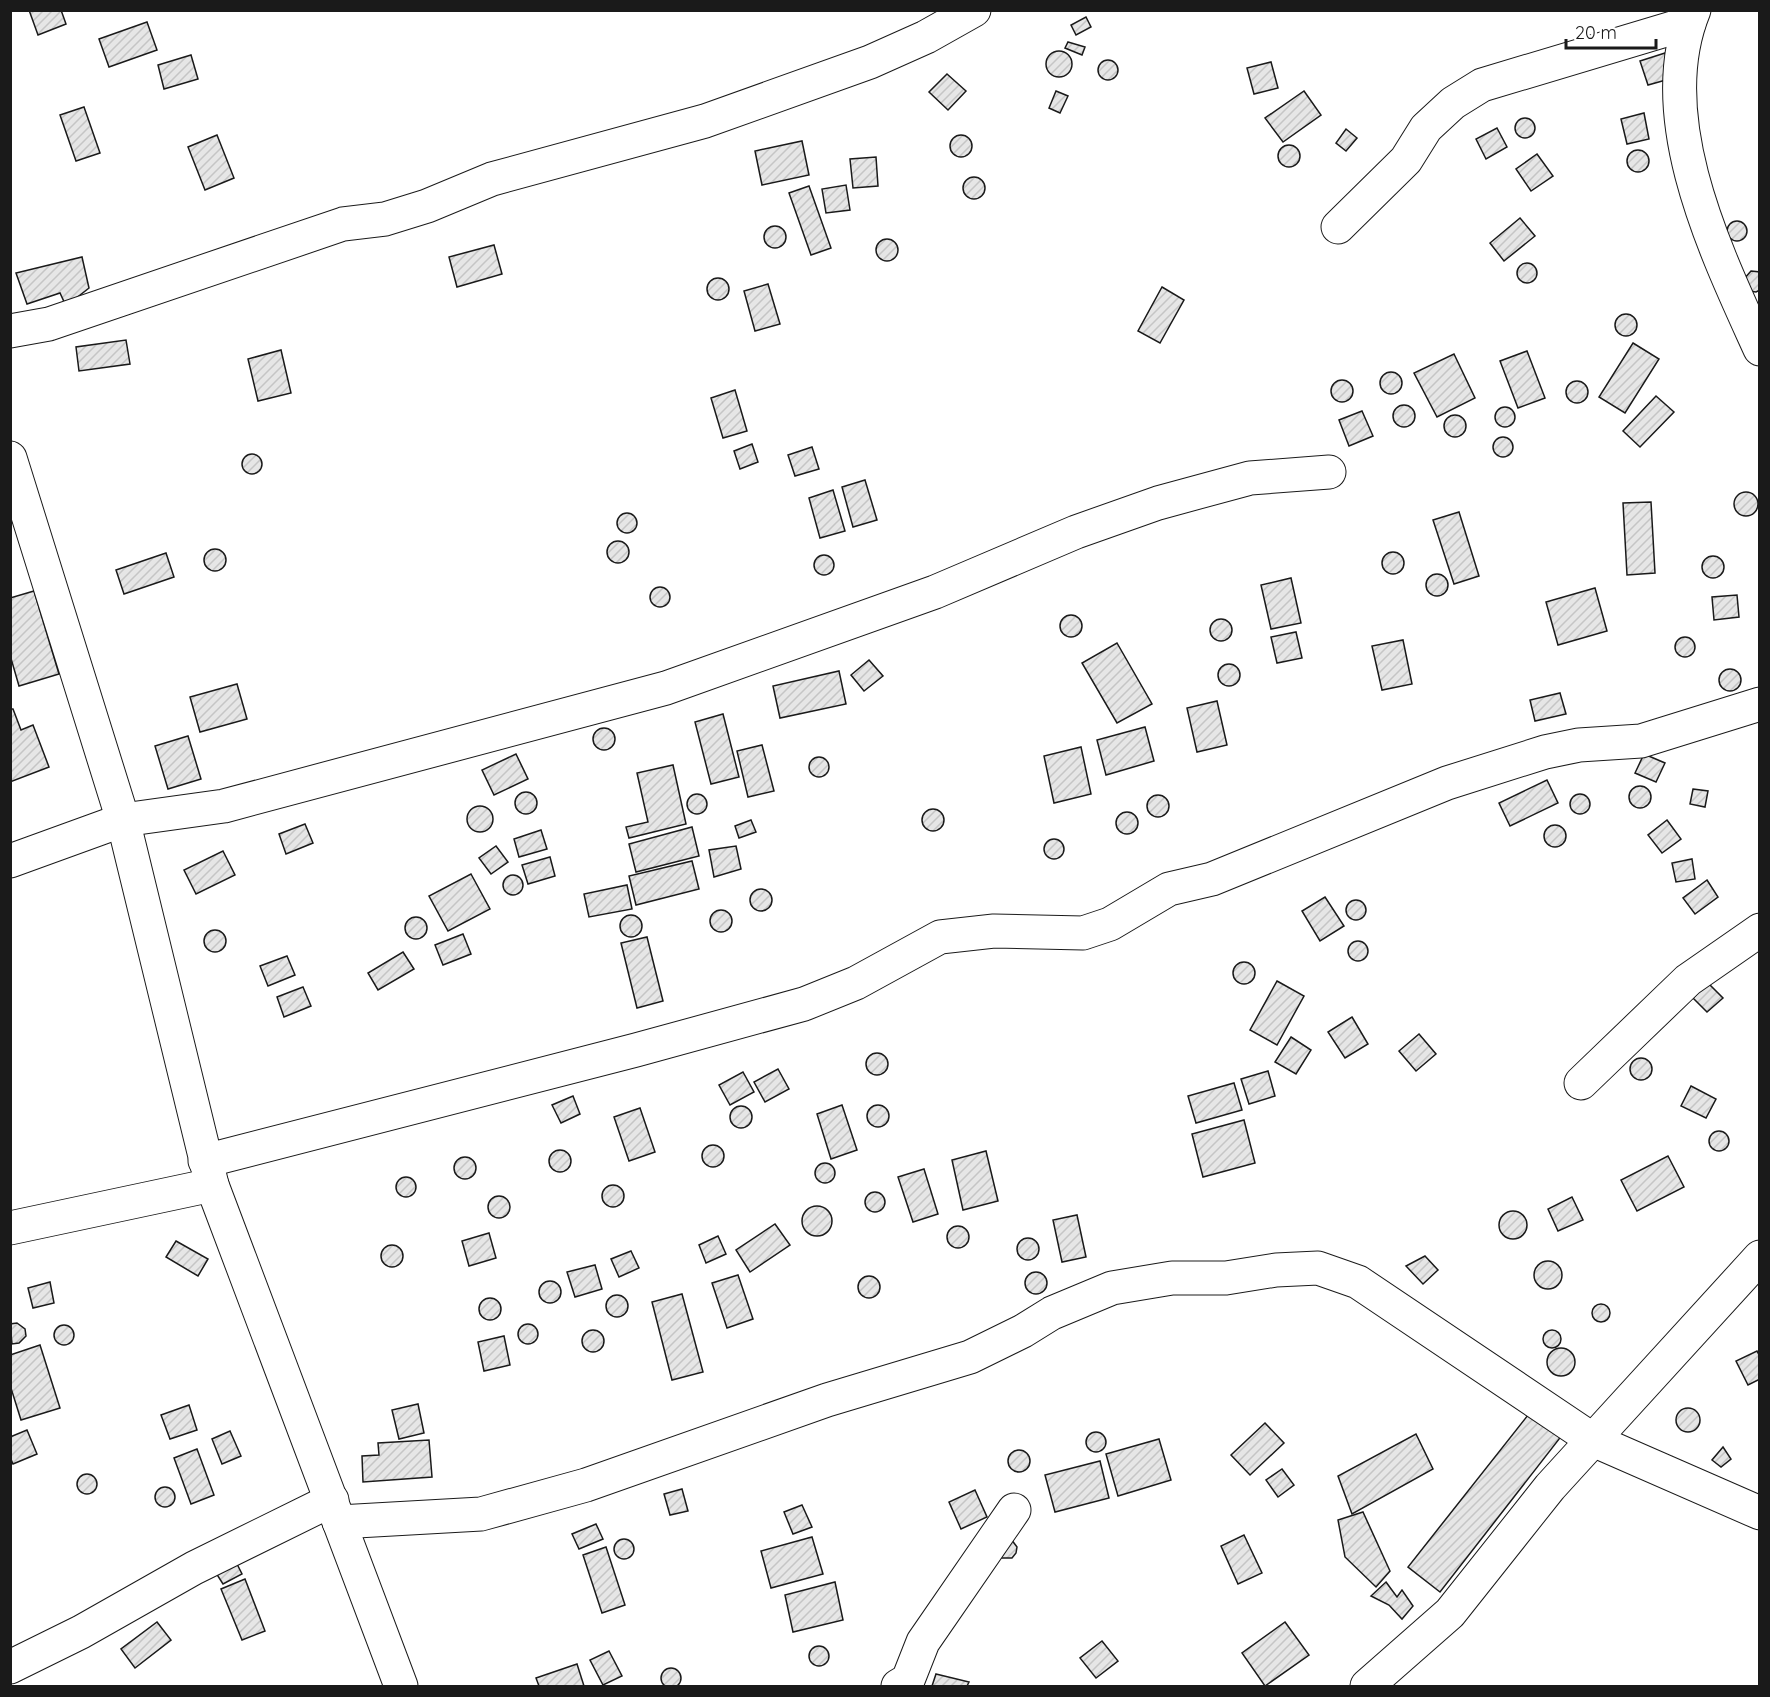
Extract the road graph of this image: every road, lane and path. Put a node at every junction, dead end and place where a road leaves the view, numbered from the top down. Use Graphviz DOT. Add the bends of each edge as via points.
graph roads {
  1 [pos="974,10"];
  2 [pos="1691,17"];
  3 [pos="1338,227"];
  4 [pos="10,330"];
  5 [pos="1760,349"];
  6 [pos="10,458"];
  7 [pos="1329,472"];
  8 [pos="1760,704"];
  9 [pos="123,820"];
  10 [pos="10,861"];
  11 [pos="1760,930"];
  12 [pos="1581,1083"];
  13 [pos="208,1173"];
  14 [pos="10,1228"];
  15 [pos="1760,1257"];
  16 [pos="1593,1440"];
  17 [pos="1014,1510"];
  18 [pos="335,1511"];
  19 [pos="1760,1514"];
  20 [pos="10,1667"];
  21 [pos="401,1686"];
  22 [pos="898,1686"];
  23 [pos="1367,1686"];
  1 -- 4 [label="street" via="870,62 705,122 492,179 386,219 343,224 48,324"];
  2 -- 3 [label="street" via="1482,84 1452,103 1426,128 1406,160"];
  2 -- 5 [label="street" via="1680,74 1687,153 1695,191 1715,248"];
  6 -- 9 [label="street"];
  7 -- 9 [label="street" via="1250,478 1158,503 1076,532 935,592 666,688 224,806"];
  8 -- 13 [label="street" via="1641,741 1579,745 1545,752 1447,783 1212,879 1169,889 1110,924 1083,933 994,932 940,938 856,983 804,1004"];
  9 -- 10 [label="street"];
  9 -- 13 [label="street"];
  11 -- 12 [label="street" via="1688,980"];
  13 -- 14 [label="street"];
  13 -- 18 [label="street"];
  15 -- 16 [label="street"];
  16 -- 18 [label="street" via="1358,1282 1318,1268 1276,1270 1226,1278 1172,1278 1112,1288 1052,1313 970,1357 827,1400 586,1485 481,1514"];
  16 -- 19 [label="street"];
  16 -- 23 [label="street" via="1550,1487 1450,1613"];
  17 -- 22 [label="street" via="923,1642 908,1680"];
  18 -- 20 [label="street" via="194,1568"];
  18 -- 21 [label="street"];
}
